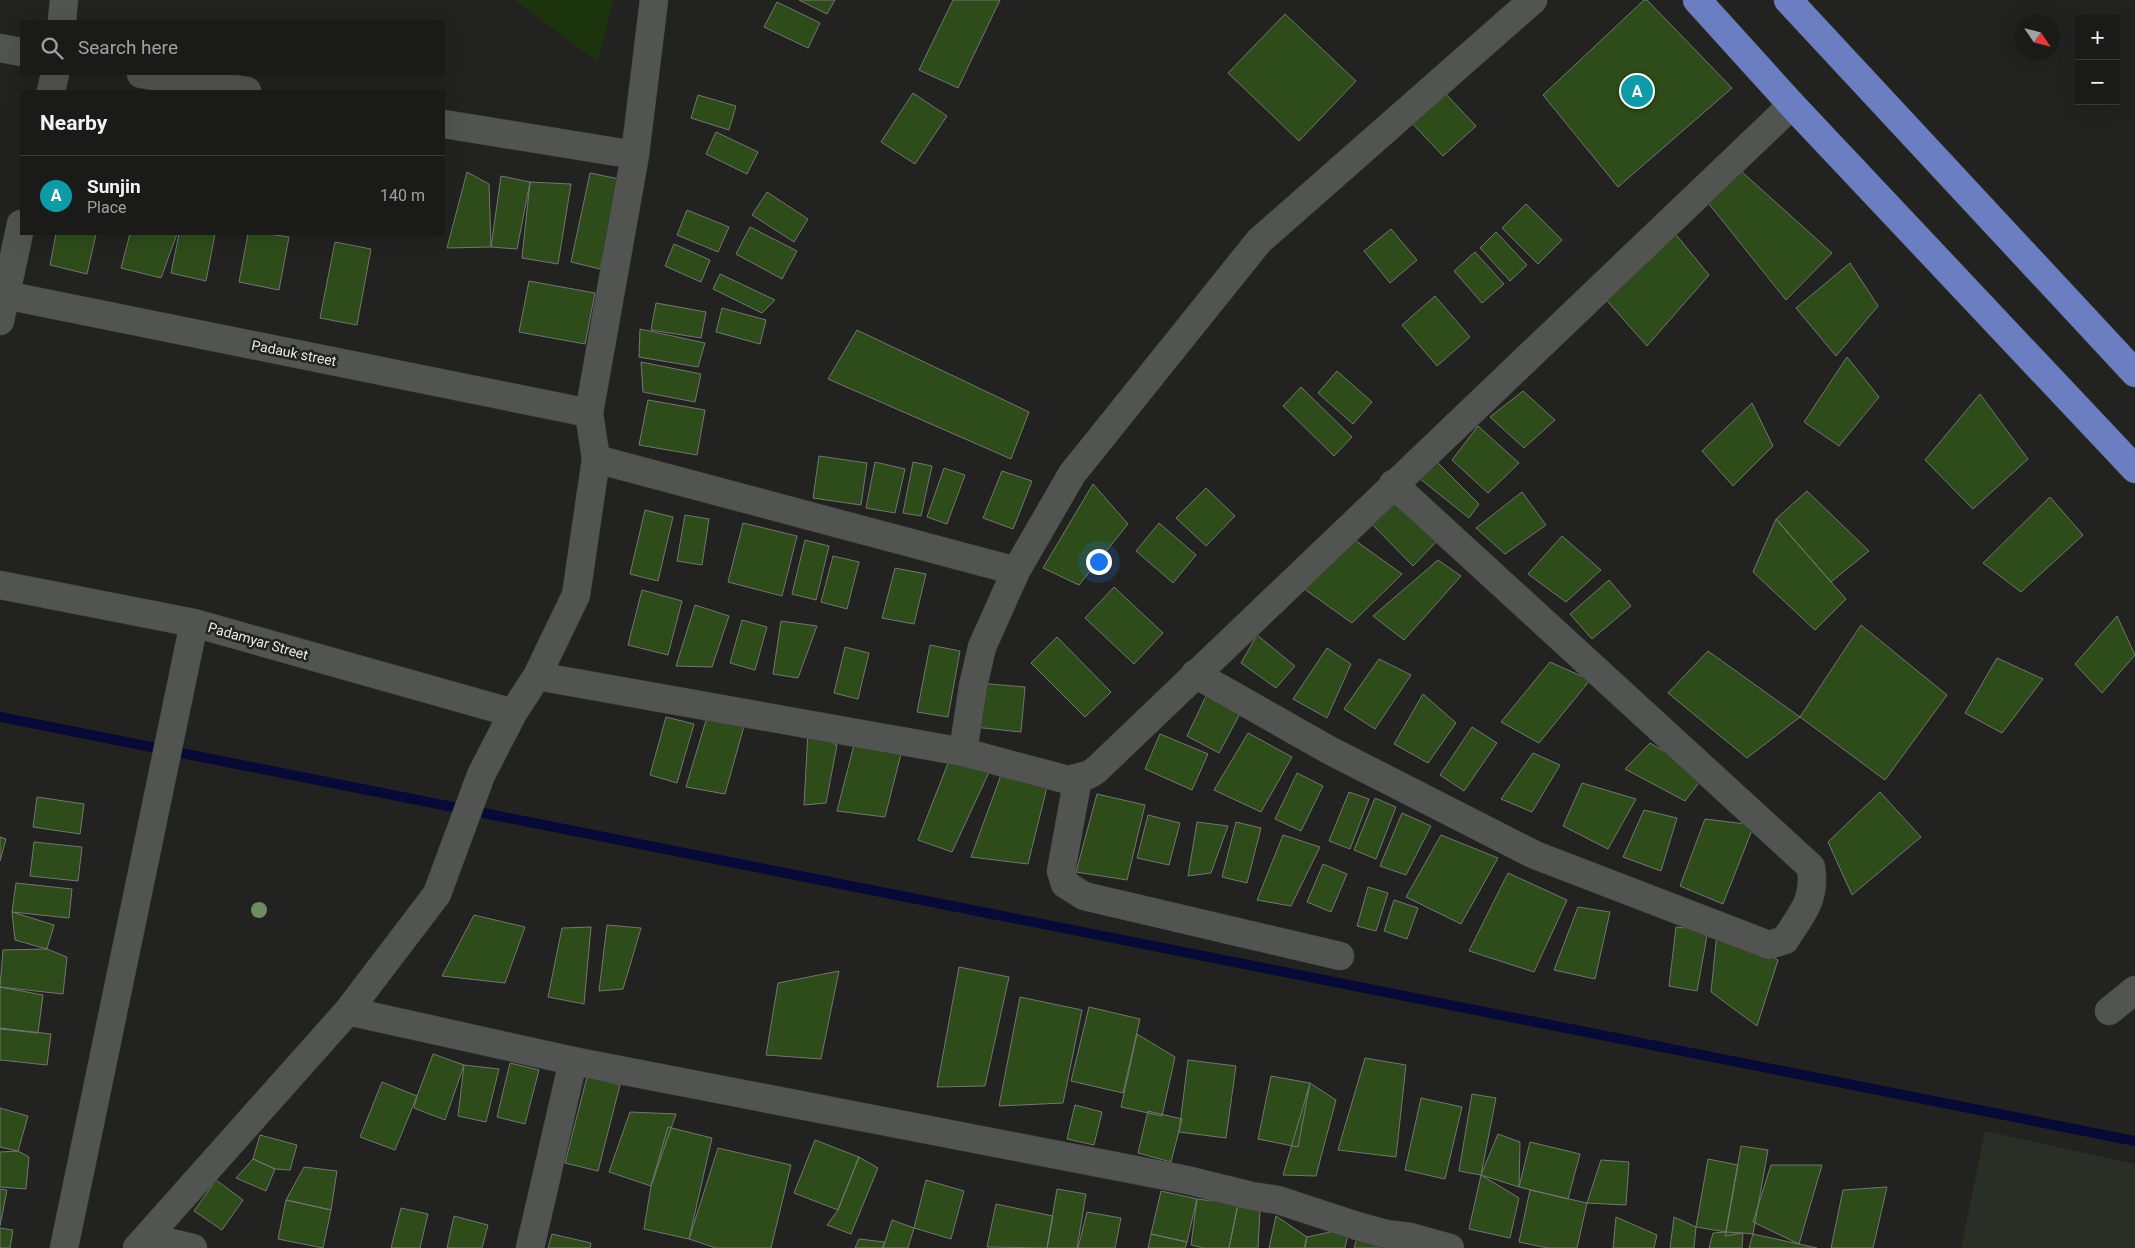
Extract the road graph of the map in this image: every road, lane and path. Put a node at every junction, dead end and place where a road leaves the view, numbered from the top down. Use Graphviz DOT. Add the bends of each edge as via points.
graph roads {
  1 [pos="64,0"];
  2 [pos="654,0"];
  3 [pos="1533,0"];
  4 [pos="1697,0"];
  5 [pos="1788,0"];
  6 [pos="62,20"];
  7 [pos="0,48"];
  8 [pos="20,52"];
  9 [pos="55,75"];
  10 [pos="147,75"];
  11 [pos="51,90"];
  12 [pos="241,90"];
  13 [pos="1792,105"];
  14 [pos="445,124"];
  15 [pos="635,155"];
  16 [pos="20,228"];
  17 [pos="2,303"];
  18 [pos="2135,373"];
  19 [pos="589,413"];
  20 [pos="596,459"];
  21 [pos="2135,469"];
  22 [pos="1393,484"];
  23 [pos="1016,571"];
  24 [pos="0,585"];
  25 [pos="194,622"];
  26 [pos="1195,674"];
  27 [pos="537,676"];
  28 [pos="513,713"];
  29 [pos="964,752"];
  30 [pos="1078,778"];
  31 [pos="1340,956"];
  32 [pos="2135,990"];
  33 [pos="348,1011"];
  34 [pos="2109,1011"];
  35 [pos="573,1061"];
  36 [pos="1409,1242"];
  37 [pos="142,1243"];
  38 [pos="64,1248"];
  39 [pos="193,1248"];
  40 [pos="530,1248"];
  41 [pos="1450,1248"];
  1 -- 6 [label="street"];
  2 -- 15 [label="street"];
  3 -- 23 [label="street" via="1258,241 1072,474"];
  4 -- 13 [label="highway"];
  5 -- 18 [label="highway"];
  7 -- 8 [label="street"];
  9 -- 11 [label="street"];
  10 -- 12 [label="street"];
  13 -- 21 [label="highway"];
  13 -- 22 [label="street"];
  14 -- 15 [label="street"];
  15 -- 19 [label="street"];
  16 -- 17 [label="street"];
  17 -- 19 [label="street, Padauk street"];
  19 -- 20 [label="street"];
  20 -- 23 [label="street"];
  20 -- 27 [label="street" via="576,595"];
  22 -- 26 [label="street"];
  22 -- 26 [label="street" via="1811,867 1814,884 1808,904 1785,940 1769,944 1535,855 1329,750"];
  23 -- 29 [label="street" via="982,647"];
  24 -- 25 [label="street, Padamyar Street"];
  25 -- 28 [label="street, Padamyar Street"];
  25 -- 38 [label="street"];
  26 -- 30 [label="street" via="1096,771"];
  27 -- 28 [label="street"];
  27 -- 29 [label="street"];
  28 -- 33 [label="street" via="481,774 437,894"];
  29 -- 30 [label="street" via="1068,780"];
  30 -- 31 [label="street" via="1061,871 1065,884 1084,896"];
  32 -- 34 [label="street"];
  33 -- 35 [label="street"];
  33 -- 37 [label="street"];
  35 -- 36 [label="street" via="1186,1180 1278,1200"];
  35 -- 40 [label="street"];
  36 -- 41 [label="street"];
  37 -- 39 [label="street"];
}
